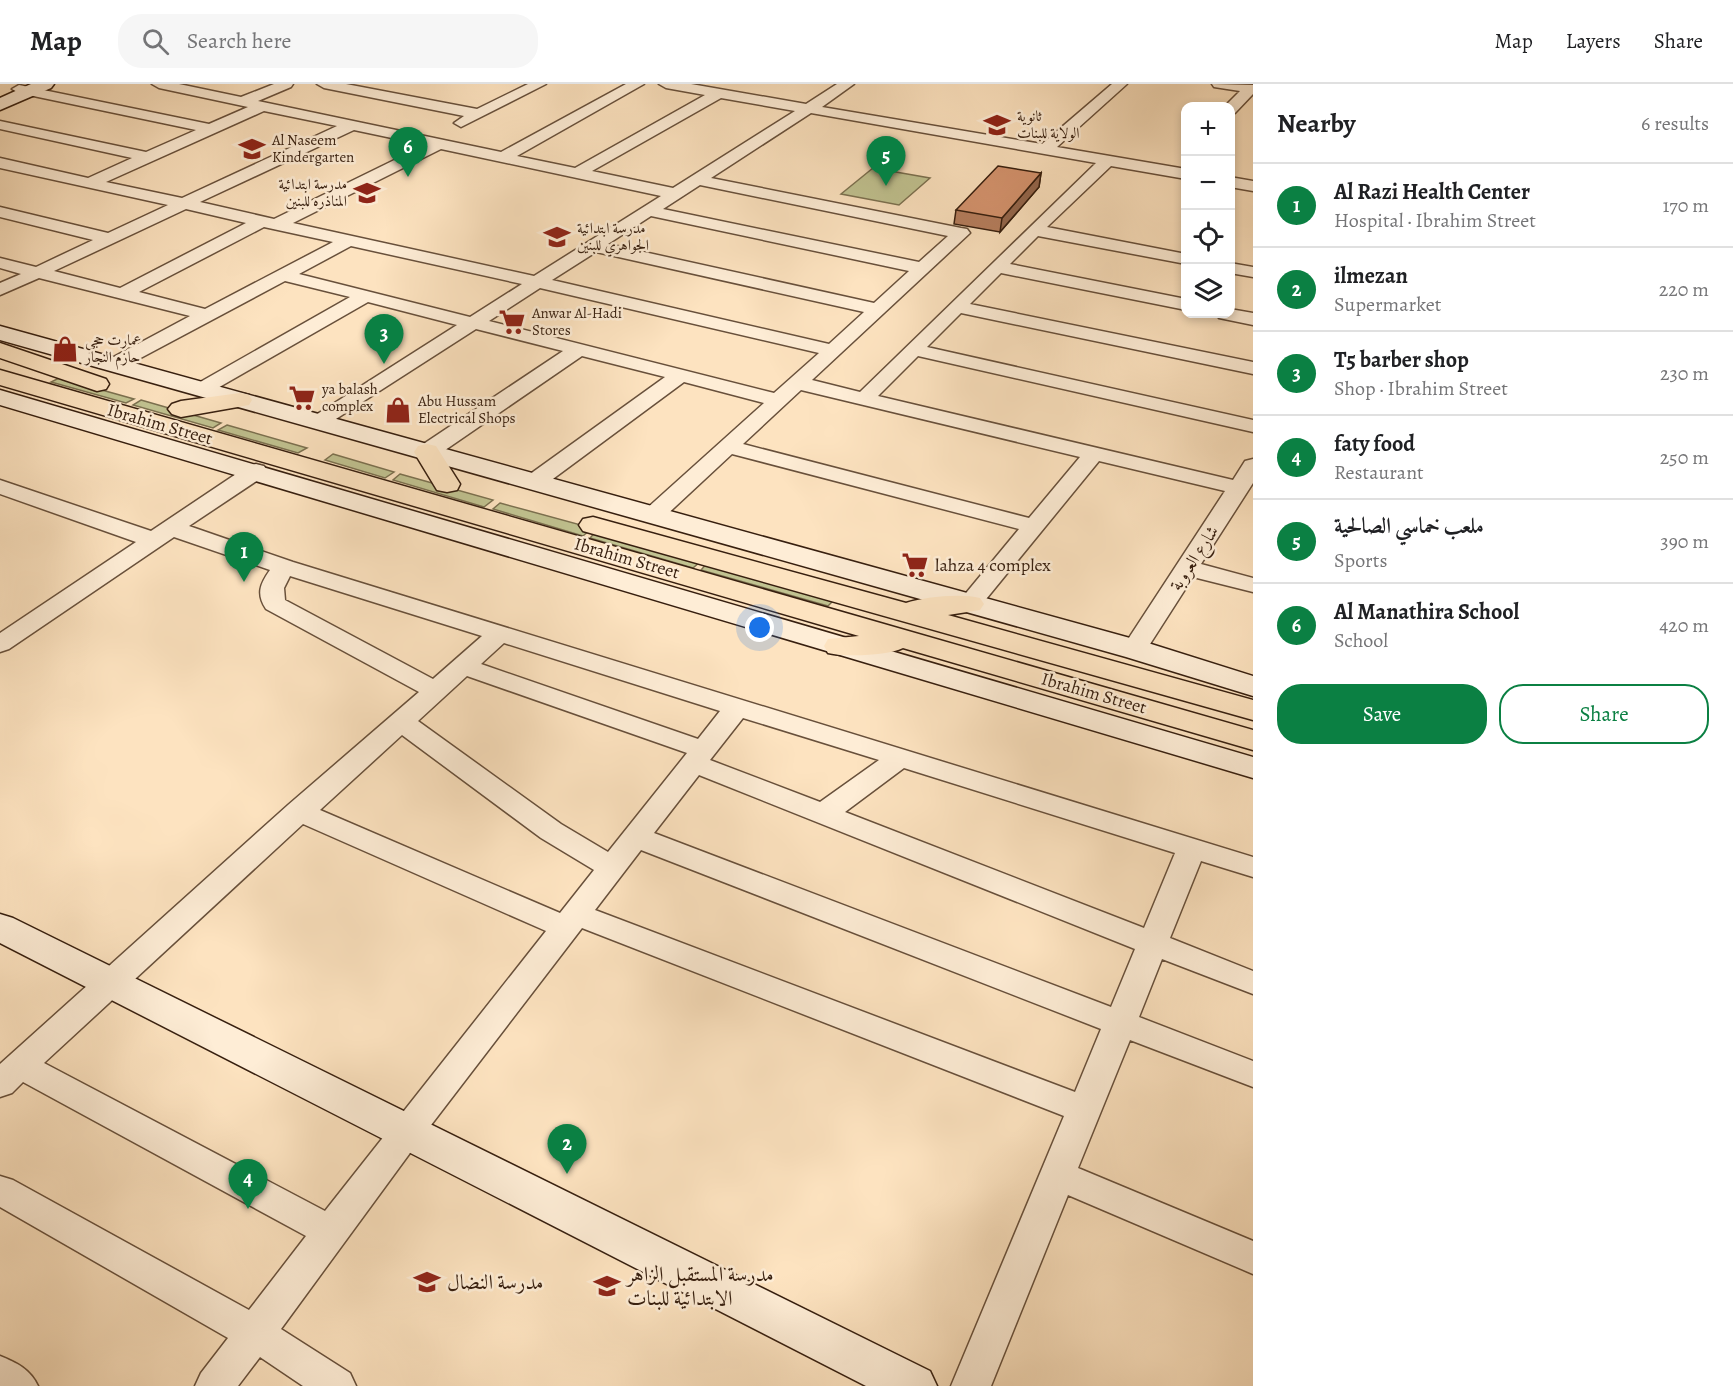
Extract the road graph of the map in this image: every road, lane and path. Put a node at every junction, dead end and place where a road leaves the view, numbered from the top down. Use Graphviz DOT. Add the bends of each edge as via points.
graph roads {
  1 [pos="159,84"];
  2 [pos="286,84"];
  3 [pos="324,84"];
  4 [pos="539,84"];
  5 [pos="637,84"];
  6 [pos="666,84"];
  7 [pos="847,84"];
  8 [pos="1120,84"];
  9 [pos="1219,84"];
  10 [pos="184,86"];
  11 [pos="502,86"];
  12 [pos="31,87"];
  13 [pos="1252,89"];
  14 [pos="525,91"];
  15 [pos="717,94"];
  16 [pos="0,97"];
  17 [pos="242,102"];
  18 [pos="0,105"];
  19 [pos="1235,105"];
  20 [pos="263,106"];
  21 [pos="806,110"];
  22 [pos="478,114"];
  23 [pos="0,125"];
  24 [pos="352,125"];
  25 [pos="211,129"];
  26 [pos="432,142"];
  27 [pos="1046,149"];
  28 [pos="148,157"];
  29 [pos="503,157"];
  30 [pos="1108,160"];
  31 [pos="1,164"];
  32 [pos="578,173"];
  33 [pos="1180,173"];
  34 [pos="698,180"];
  35 [pos="89,183"];
  36 [pos="1235,183"];
  37 [pos="1253,186"];
  38 [pos="676,194"];
  39 [pos="185,204"];
  40 [pos="649,211"];
  41 [pos="0,212"];
  42 [pos="270,223"];
  43 [pos="1035,230"];
  44 [pos="112,239"];
  45 [pos="349,240"];
  46 [pos="594,246"];
  47 [pos="1181,258"];
  48 [pos="0,263"];
  49 [pos="999,267"];
  50 [pos="922,268"];
  51 [pos="1235,269"];
  52 [pos="1253,272"];
  53 [pos="39,273"];
  54 [pos="283,275"];
  55 [pos="537,282"];
  56 [pos="0,290"];
  57 [pos="122,294"];
  58 [pos="367,295"];
  59 [pos="1181,304"];
  60 [pos="959,307"];
  61 [pos="877,309"];
  62 [pos="207,315"];
  63 [pos="1235,316"];
  64 [pos="1253,319"];
  65 [pos="472,323"];
  66 [pos="0,333"];
  67 [pos="0,350"];
  68 [pos="578,350"];
  69 [pos="832,350"];
  70 [pos="915,350"];
  71 [pos="0,356"];
  72 [pos="1253,368"];
  73 [pos="105,374"];
  74 [pos="680,376"];
  75 [pos="0,380"];
  76 [pos="797,383"];
  77 [pos="202,389"];
  78 [pos="0,397"];
  79 [pos="865,398"];
  80 [pos="240,400"];
  81 [pos="778,400"];
  82 [pos="181,409"];
  83 [pos="318,422"];
  84 [pos="1253,426"];
  85 [pos="728,446"];
  86 [pos="428,452"];
  87 [pos="1095,453"];
  88 [pos="1253,466"];
  89 [pos="256,471"];
  90 [pos="534,482"];
  91 [pos="447,484"];
  92 [pos="0,487"];
  93 [pos="1239,488"];
  94 [pos="653,515"];
  95 [pos="1033,526"];
  96 [pos="163,534"];
  97 [pos="285,567"];
  98 [pos="1187,568"];
  99 [pos="1253,585"];
  100 [pos="969,604"];
  101 [pos="899,611"];
  102 [pos="0,619"];
  103 [pos="23,628"];
  104 [pos="500,633"];
  105 [pos="918,642"];
  106 [pos="0,644"];
  107 [pos="839,646"];
  108 [pos="1134,650"];
  109 [pos="1001,653"];
  110 [pos="463,666"];
  111 [pos="1050,666"];
  112 [pos="1253,686"];
  113 [pos="435,690"];
  114 [pos="738,707"];
  115 [pos="1253,710"];
  116 [pos="401,721"];
  117 [pos="1253,740"];
  118 [pos="699,756"];
  119 [pos="900,758"];
  120 [pos="1253,768"];
  121 [pos="298,811"];
  122 [pos="823,814"];
  123 [pos="636,837"];
  124 [pos="1192,848"];
  125 [pos="1253,867"];
  126 [pos="612,868"];
  127 [pos="571,921"];
  128 [pos="0,927"];
  129 [pos="1153,945"];
  130 [pos="108,983"];
  131 [pos="1253,983"];
  132 [pos="1120,1023"];
  133 [pos="10,1074"];
  134 [pos="1253,1074"];
  135 [pos="1084,1110"];
  136 [pos="406,1132"];
  137 [pos="1058,1175"];
  138 [pos="0,1190"];
  139 [pos="331,1232"];
  140 [pos="1253,1258"];
  141 [pos="255,1333"];
  142 [pos="0,1374"];
  143 [pos="18,1386"];
  144 [pos="215,1386"];
  145 [pos="336,1386"];
  146 [pos="913,1386"];
  147 [pos="971,1386"];
  1 -- 10 [label="street"];
  2 -- 17 [label="street"];
  3 -- 22 [label="street"];
  4 -- 14 [label="street"];
  5 -- 29 [label="street"];
  6 -- 15 [label="street"];
  7 -- 21 [label="street"];
  8 -- 27 [label="street"];
  9 -- 13 [label="street"];
  10 -- 17 [label="street"];
  11 -- 14 [label="street"];
  12 -- 16 [label="street"];
  12 -- 18 [label="street"];
  12 -- 25 [label="street"];
  13 -- 19 [label="street"];
  14 -- 22 [label="street"];
  15 -- 21 [label="street"];
  15 -- 32 [label="street"];
  17 -- 20 [label="street"];
  20 -- 24 [label="street"];
  20 -- 25 [label="street"];
  21 -- 27 [label="street"];
  21 -- 34 [label="street"];
  22 -- 26 [label="street"];
  23 -- 28 [label="street"];
  24 -- 26 [label="street"];
  24 -- 39 [label="street"];
  25 -- 28 [label="street"];
  26 -- 29 [label="street"];
  26 -- 42 [label="street"];
  27 -- 30 [label="street"];
  28 -- 35 [label="street"];
  29 -- 32 [label="street"];
  30 -- 33 [label="street"];
  30 -- 43 [label="street"];
  31 -- 35 [label="street"];
  32 -- 38 [label="street"];
  34 -- 38 [label="street"];
  34 -- 50 [label="street" via="962,233"];
  35 -- 39 [label="street"];
  36 -- 37 [label="street"];
  38 -- 40 [label="street"];
  39 -- 42 [label="street"];
  39 -- 44 [label="street"];
  40 -- 46 [label="street"];
  40 -- 50 [label="street"];
  41 -- 44 [label="street"];
  42 -- 45 [label="street"];
  42 -- 57 [label="street"];
  43 -- 47 [label="street"];
  43 -- 49 [label="street"];
  44 -- 53 [label="street"];
  45 -- 54 [label="street"];
  45 -- 55 [label="street"];
  46 -- 55 [label="street"];
  46 -- 61 [label="street"];
  48 -- 53 [label="street"];
  49 -- 59 [label="street"];
  49 -- 60 [label="street"];
  50 -- 61 [label="street"];
  51 -- 52 [label="street"];
  53 -- 56 [label="street"];
  53 -- 57 [label="street"];
  54 -- 58 [label="street"];
  54 -- 62 [label="street"];
  55 -- 65 [label="street"];
  55 -- 69 [label="street"];
  57 -- 62 [label="street"];
  58 -- 65 [label="street"];
  58 -- 77 [label="street"];
  60 -- 70 [label="street"];
  60 -- 72 [label="street"];
  61 -- 69 [label="street"];
  62 -- 73 [label="street"];
  63 -- 64 [label="street"];
  65 -- 68 [label="street"];
  65 -- 83 [label="street"];
  66 -- 73 [label="street"];
  67 -- 73 [label="main road"];
  68 -- 74 [label="street"];
  68 -- 86 [label="street"];
  69 -- 76 [label="street"];
  70 -- 79 [label="street"];
  70 -- 84 [label="street"];
  71 -- 73 [label="main road, Ibrahim Street"];
  73 -- 77 [label="street"];
  73 -- 82 [label="main road, Ibrahim Street"];
  74 -- 81 [label="street"];
  74 -- 90 [label="street"];
  75 -- 105 [label="main road, Ibrahim Street"];
  76 -- 79 [label="street"];
  76 -- 81 [label="street"];
  77 -- 80 [label="street"];
  78 -- 89 [label="street"];
  79 -- 87 [label="street"];
  80 -- 82 [label="main road"];
  80 -- 83 [label="street"];
  81 -- 85 [label="street"];
  82 -- 91 [label="main road, Ibrahim Street"];
  83 -- 86 [label="street"];
  85 -- 94 [label="street"];
  85 -- 95 [label="street"];
  86 -- 90 [label="street"];
  86 -- 91 [label="main road"];
  87 -- 93 [label="street"];
  87 -- 95 [label="street"];
  88 -- 93 [label="street, شارع العروبة"];
  89 -- 96 [label="street"];
  89 -- 107 [label="street"];
  90 -- 94 [label="street"];
  91 -- 101 [label="main road, Ibrahim Street"];
  92 -- 96 [label="street"];
  93 -- 98 [label="street, شارع العروبة"];
  94 -- 100 [label="street"];
  95 -- 100 [label="street"];
  96 -- 97 [label="street"];
  96 -- 103 [label="street"];
  97 -- 104 [label="street"];
  97 -- 113 [label="street" via="270,586 275,604"];
  98 -- 99 [label="street"];
  98 -- 108 [label="street, شارع العروبة"];
  100 -- 101 [label="main road"];
  100 -- 108 [label="street"];
  101 -- 109 [label="main road, Ibrahim Street"];
  102 -- 103 [label="street"];
  103 -- 106 [label="street"];
  104 -- 110 [label="street"];
  104 -- 114 [label="street"];
  105 -- 107 [label="main road"];
  105 -- 109 [label="main road, Ibrahim Street"];
  107 -- 120 [label="street"];
  108 -- 112 [label="street"];
  109 -- 111 [label="main road, Ibrahim Street"];
  110 -- 113 [label="street"];
  110 -- 118 [label="street"];
  111 -- 115 [label="main road, Ibrahim Street"];
  111 -- 117 [label="main road, Ibrahim Street"];
  113 -- 116 [label="street"];
  114 -- 118 [label="street"];
  114 -- 119 [label="street"];
  116 -- 121 [label="street"];
  116 -- 126 [label="street" via="551,831"];
  118 -- 122 [label="street"];
  118 -- 123 [label="street"];
  119 -- 122 [label="street"];
  119 -- 124 [label="street"];
  121 -- 127 [label="street"];
  121 -- 130 [label="street"];
  122 -- 129 [label="street"];
  123 -- 126 [label="street"];
  123 -- 132 [label="street"];
  124 -- 125 [label="street"];
  124 -- 129 [label="street"];
  126 -- 127 [label="street"];
  127 -- 135 [label="street"];
  127 -- 136 [label="street"];
  128 -- 130 [label="street"];
  129 -- 131 [label="street"];
  129 -- 132 [label="street"];
  130 -- 133 [label="street"];
  130 -- 136 [label="street"];
  132 -- 134 [label="street"];
  132 -- 135 [label="street"];
  133 -- 139 [label="street"];
  135 -- 137 [label="street"];
  136 -- 139 [label="street"];
  136 -- 146 [label="street"];
  137 -- 140 [label="street"];
  137 -- 147 [label="street"];
  138 -- 141 [label="street"];
  139 -- 141 [label="street"];
  141 -- 144 [label="street"];
  141 -- 145 [label="street"];
  142 -- 143 [label="street"];
}
